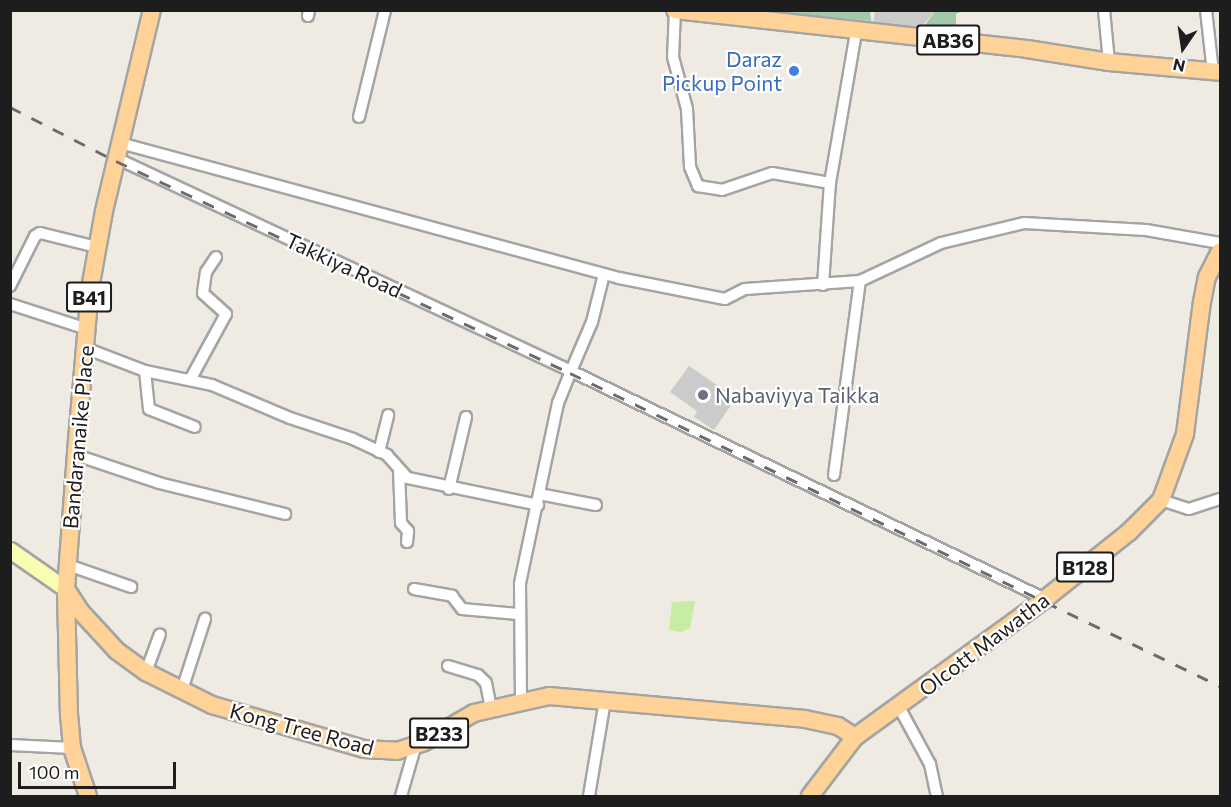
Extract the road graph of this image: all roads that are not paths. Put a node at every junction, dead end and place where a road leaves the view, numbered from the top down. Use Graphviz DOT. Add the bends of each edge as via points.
graph roads {
  1 [pos="152,10"];
  2 [pos="385,10"];
  3 [pos="675,10"];
  4 [pos="1104,10"];
  5 [pos="1206,10"];
  6 [pos="856,32"];
  7 [pos="1109,62"];
  8 [pos="1217,72"];
  9 [pos="359,117"];
  10 [pos="118,151"];
  11 [pos="830,183"];
  12 [pos="1221,243"];
  13 [pos="98,247"];
  14 [pos="1221,251"];
  15 [pos="216,257"];
  16 [pos="604,274"];
  17 [pos="860,281"];
  18 [pos="823,285"];
  19 [pos="10,286"];
  20 [pos="10,304"];
  21 [pos="87,329"];
  22 [pos="85,348"];
  23 [pos="145,371"];
  24 [pos="572,371"];
  25 [pos="190,380"];
  26 [pos="388,415"];
  27 [pos="465,417"];
  28 [pos="195,427"];
  29 [pos="379,452"];
  30 [pos="76,456"];
  31 [pos="399,470"];
  32 [pos="834,475"];
  33 [pos="449,489"];
  34 [pos="1221,499"];
  35 [pos="539,500"];
  36 [pos="1161,500"];
  37 [pos="596,505"];
  38 [pos="285,514"];
  39 [pos="407,542"];
  40 [pos="10,550"];
  41 [pos="68,565"];
  42 [pos="131,586"];
  43 [pos="414,589"];
  44 [pos="66,590"];
  45 [pos="1045,599"];
  46 [pos="518,614"];
  47 [pos="205,619"];
  48 [pos="160,634"];
  49 [pos="448,666"];
  50 [pos="146,672"];
  51 [pos="182,690"];
  52 [pos="605,700"];
  53 [pos="521,701"];
  54 [pos="899,707"];
  55 [pos="492,708"];
  56 [pos="855,736"];
  57 [pos="416,744"];
  58 [pos="10,745"];
  59 [pos="72,748"];
  60 [pos="88,796"];
  61 [pos="401,796"];
  62 [pos="589,796"];
  63 [pos="810,796"];
  64 [pos="937,796"];
  1 -- 10 [label="main road, Bandaranaike Place / B41"];
  2 -- 9 [label="street"];
  3 -- 6 [label="main road, AB36"];
  3 -- 11 [label="street" via="673,57 687,109 690,167 698,186 722,190 772,173"];
  4 -- 7 [label="street"];
  5 -- 8 [label="street"];
  6 -- 7 [label="main road, AB36" via="1027,49"];
  6 -- 11 [label="street"];
  7 -- 8 [label="main road, AB36"];
  10 -- 13 [label="main road, Bandaranaike Place / B41"];
  10 -- 16 [label="street"];
  10 -- 24 [label="street, Takkiya Road"];
  11 -- 18 [label="street"];
  12 -- 17 [label="street" via="1146,230 1024,224 941,243"];
  13 -- 19 [label="street" via="40,233"];
  13 -- 21 [label="main road, Bandaranaike Place / B41"];
  14 -- 36 [label="main road, Olcott Mawatha / B128" via="1208,277 1202,302 1185,434"];
  15 -- 25 [label="street" via="206,272 203,294 226,314"];
  16 -- 18 [label="street" via="725,300 745,289"];
  16 -- 24 [label="street" via="592,321"];
  17 -- 18 [label="street"];
  17 -- 32 [label="street"];
  20 -- 21 [label="street"];
  21 -- 22 [label="main road, Bandaranaike Place / B41"];
  22 -- 23 [label="street"];
  22 -- 30 [label="main road, Bandaranaike Place / B41"];
  23 -- 25 [label="street"];
  23 -- 28 [label="street" via="149,409"];
  24 -- 35 [label="street" via="558,403"];
  24 -- 45 [label="street, Takkiya Road"];
  25 -- 29 [label="street" via="262,403"];
  26 -- 29 [label="street"];
  27 -- 33 [label="street"];
  29 -- 31 [label="street"];
  30 -- 38 [label="street" via="159,483"];
  30 -- 41 [label="main road, Bandaranaike Place / B41"];
  31 -- 33 [label="street" via="408,478"];
  31 -- 39 [label="street" via="401,523 408,531"];
  33 -- 35 [label="street"];
  34 -- 36 [label="street" via="1189,508"];
  35 -- 37 [label="street"];
  35 -- 46 [label="street" via="520,584"];
  36 -- 45 [label="main road, Olcott Mawatha / B128" via="1129,532"];
  40 -- 44 [label="main road"];
  41 -- 42 [label="street"];
  41 -- 44 [label="main road, Bandaranaike Place / B41"];
  43 -- 46 [label="street" via="452,596 462,609"];
  44 -- 50 [label="main road, Kong Tree Road / B233" via="117,651"];
  44 -- 59 [label="main road, Bandaranaike Place / B41"];
  45 -- 54 [label="main road, Olcott Mawatha / B128"];
  46 -- 53 [label="street"];
  47 -- 51 [label="street"];
  48 -- 50 [label="street"];
  49 -- 55 [label="street" via="478,675 486,683"];
  50 -- 51 [label="main road, Kong Tree Road / B233"];
  51 -- 57 [label="main road, Kong Tree Road / B233" via="242,715 364,749 397,751"];
  52 -- 53 [label="main road, Kong Tree Road / B233" via="549,696"];
  52 -- 56 [label="main road, Kong Tree Road / B233" via="805,719 838,726"];
  52 -- 62 [label="street"];
  53 -- 55 [label="main road, Kong Tree Road / B233"];
  54 -- 56 [label="main road, Olcott Mawatha / B128"];
  54 -- 64 [label="street" via="930,764"];
  55 -- 57 [label="main road, Kong Tree Road / B233"];
  56 -- 63 [label="main road, Olcott Mawatha / B128"];
  57 -- 61 [label="street"];
  58 -- 59 [label="street"];
  59 -- 60 [label="main road, Bandaranaike Place / B41"];
}
